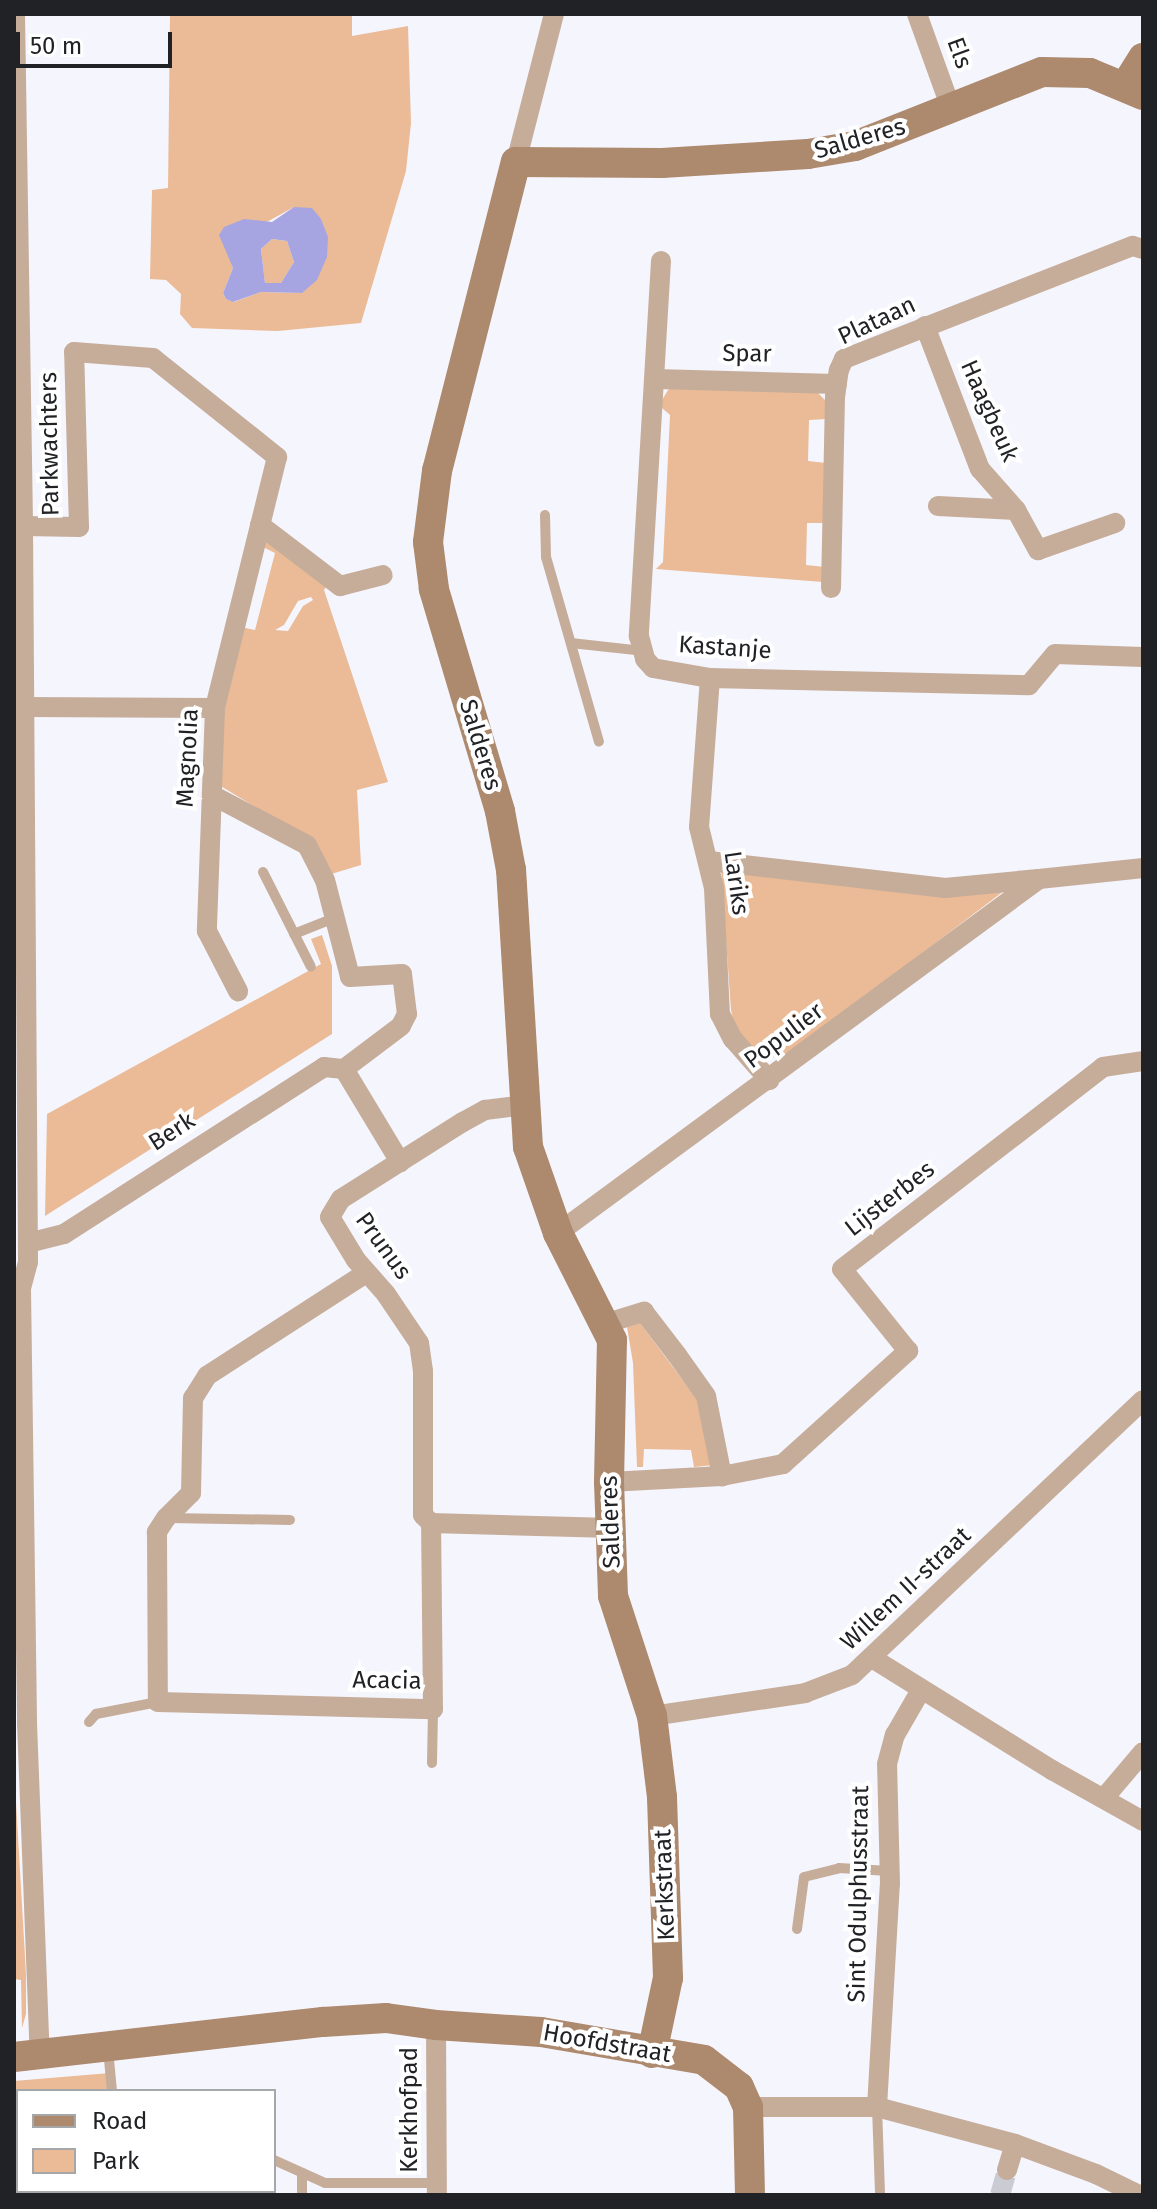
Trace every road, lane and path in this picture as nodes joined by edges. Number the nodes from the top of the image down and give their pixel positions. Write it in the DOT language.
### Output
graph roads {
  1 [pos="15,14"];
  2 [pos="554,14"];
  3 [pos="917,14"];
  4 [pos="1143,58"];
  5 [pos="1135,90"];
  6 [pos="952,111"];
  7 [pos="516,162"];
  8 [pos="1143,249"];
  9 [pos="661,261"];
  10 [pos="925,326"];
  11 [pos="656,379"];
  12 [pos="837,384"];
  13 [pos="277,457"];
  14 [pos="938,506"];
  15 [pos="1016,510"];
  16 [pos="545,515"];
  17 [pos="1115,523"];
  18 [pos="260,525"];
  19 [pos="23,526"];
  20 [pos="383,575"];
  21 [pos="831,588"];
  22 [pos="571,643"];
  23 [pos="643,651"];
  24 [pos="1143,657"];
  25 [pos="710,678"];
  26 [pos="24,707"];
  27 [pos="215,708"];
  28 [pos="599,742"];
  29 [pos="212,795"];
  30 [pos="709,861"];
  31 [pos="1143,868"];
  32 [pos="263,872"];
  33 [pos="1039,879"];
  34 [pos="334,918"];
  35 [pos="294,934"];
  36 [pos="311,967"];
  37 [pos="238,991"];
  38 [pos="1143,1061"];
  39 [pos="344,1069"];
  40 [pos="769,1080"];
  41 [pos="523,1105"];
  42 [pos="400,1162"];
  43 [pos="558,1233"];
  44 [pos="28,1243"];
  45 [pos="366,1273"];
  46 [pos="607,1323"];
  47 [pos="1143,1400"];
  48 [pos="722,1476"];
  49 [pos="609,1482"];
  50 [pos="166,1518"];
  51 [pos="290,1520"];
  52 [pos="431,1523"];
  53 [pos="613,1528"];
  54 [pos="872,1658"];
  55 [pos="921,1690"];
  56 [pos="158,1702"];
  57 [pos="433,1709"];
  58 [pos="652,1716"];
  59 [pos="89,1722"];
  60 [pos="1143,1752"];
  61 [pos="432,1763"];
  62 [pos="1104,1798"];
  63 [pos="1143,1821"];
  64 [pos="889,1871"];
  65 [pos="797,1929"];
  66 [pos="436,2025"];
  67 [pos="107,2046"];
  68 [pos="652,2053"];
  69 [pos="27,2056"];
  70 [pos="112,2089"];
  71 [pos="748,2107"];
  72 [pos="877,2107"];
  73 [pos="1015,2144"];
  74 [pos="276,2161"];
  75 [pos="1007,2170"];
  76 [pos="302,2173"];
  77 [pos="437,2189"];
  78 [pos="302,2195"];
  79 [pos="750,2195"];
  80 [pos="880,2195"];
  81 [pos="1139,2195"];
  1 -- 19 [label="street"];
  2 -- 7 [label="street, Salderes"];
  3 -- 6 [label="street, Els"];
  4 -- 5 [label="street"];
  5 -- 6 [label="street, Salderes"];
  6 -- 7 [label="street, Salderes"];
  7 -- 41 [label="street, Salderes"];
  8 -- 10 [label="street, Plataan"];
  9 -- 11 [label="street, Kastanje"];
  10 -- 12 [label="street, Plataan"];
  10 -- 15 [label="street, Haagbeuk"];
  11 -- 12 [label="street, Spar"];
  11 -- 23 [label="street, Kastanje"];
  12 -- 21 [label="street, Plataan"];
  13 -- 18 [label="street, Magnolia"];
  13 -- 19 [label="street, Parkwachters"];
  14 -- 15 [label="street"];
  15 -- 17 [label="street, Haagbeuk"];
  16 -- 22 [label="lane"];
  18 -- 20 [label="street"];
  18 -- 27 [label="street, Magnolia"];
  19 -- 26 [label="street"];
  22 -- 23 [label="lane"];
  22 -- 28 [label="lane"];
  23 -- 25 [label="street, Kastanje"];
  24 -- 25 [label="street, Kastanje"];
  25 -- 30 [label="street, Lariks"];
  26 -- 27 [label="street"];
  26 -- 44 [label="street"];
  27 -- 29 [label="street, Magnolia"];
  29 -- 34 [label="street, Berk"];
  29 -- 37 [label="street, Magnolia"];
  30 -- 33 [label="street"];
  30 -- 40 [label="street, Lariks"];
  31 -- 33 [label="street"];
  32 -- 35 [label="lane"];
  33 -- 40 [label="street, Populier"];
  34 -- 35 [label="lane"];
  34 -- 39 [label="street, Berk"];
  35 -- 36 [label="lane"];
  38 -- 48 [label="street, Lijsterbes"];
  39 -- 42 [label="street"];
  39 -- 44 [label="street, Berk"];
  40 -- 43 [label="street, Populier"];
  41 -- 42 [label="street, Prunus"];
  41 -- 43 [label="street, Salderes"];
  42 -- 45 [label="street, Prunus"];
  43 -- 46 [label="street, Salderes"];
  44 -- 69 [label="street"];
  45 -- 50 [label="street"];
  45 -- 52 [label="street, Prunus"];
  46 -- 48 [label="street"];
  46 -- 49 [label="street, Salderes"];
  47 -- 54 [label="street, Willem II-straat"];
  48 -- 49 [label="street, Lijsterbes"];
  49 -- 53 [label="street, Salderes"];
  50 -- 51 [label="lane"];
  50 -- 56 [label="street"];
  52 -- 53 [label="street"];
  52 -- 57 [label="street, Acacia"];
  53 -- 58 [label="street, Salderes"];
  54 -- 55 [label="street"];
  54 -- 58 [label="street, Willem II-straat"];
  55 -- 62 [label="street"];
  55 -- 64 [label="street, Sint Odulphusstraat"];
  56 -- 57 [label="street, Acacia"];
  56 -- 59 [label="lane"];
  57 -- 61 [label="lane"];
  58 -- 68 [label="street, Kerkstraat"];
  60 -- 62 [label="street"];
  62 -- 63 [label="street"];
  64 -- 65 [label="lane"];
  64 -- 72 [label="street, Sint Odulphusstraat"];
  66 -- 67 [label="street, Hoofdstraat"];
  66 -- 68 [label="street, Hoofdstraat"];
  66 -- 77 [label="street, Kerkhofpad"];
  67 -- 69 [label="street, Hoofdstraat"];
  67 -- 70 [label="lane"];
  68 -- 71 [label="street, Hoofdstraat"];
  71 -- 72 [label="street"];
  71 -- 79 [label="street"];
  72 -- 73 [label="street"];
  72 -- 80 [label="lane"];
  73 -- 75 [label="street"];
  73 -- 81 [label="street"];
  74 -- 76 [label="lane"];
  76 -- 77 [label="lane"];
  76 -- 78 [label="lane"];
}
